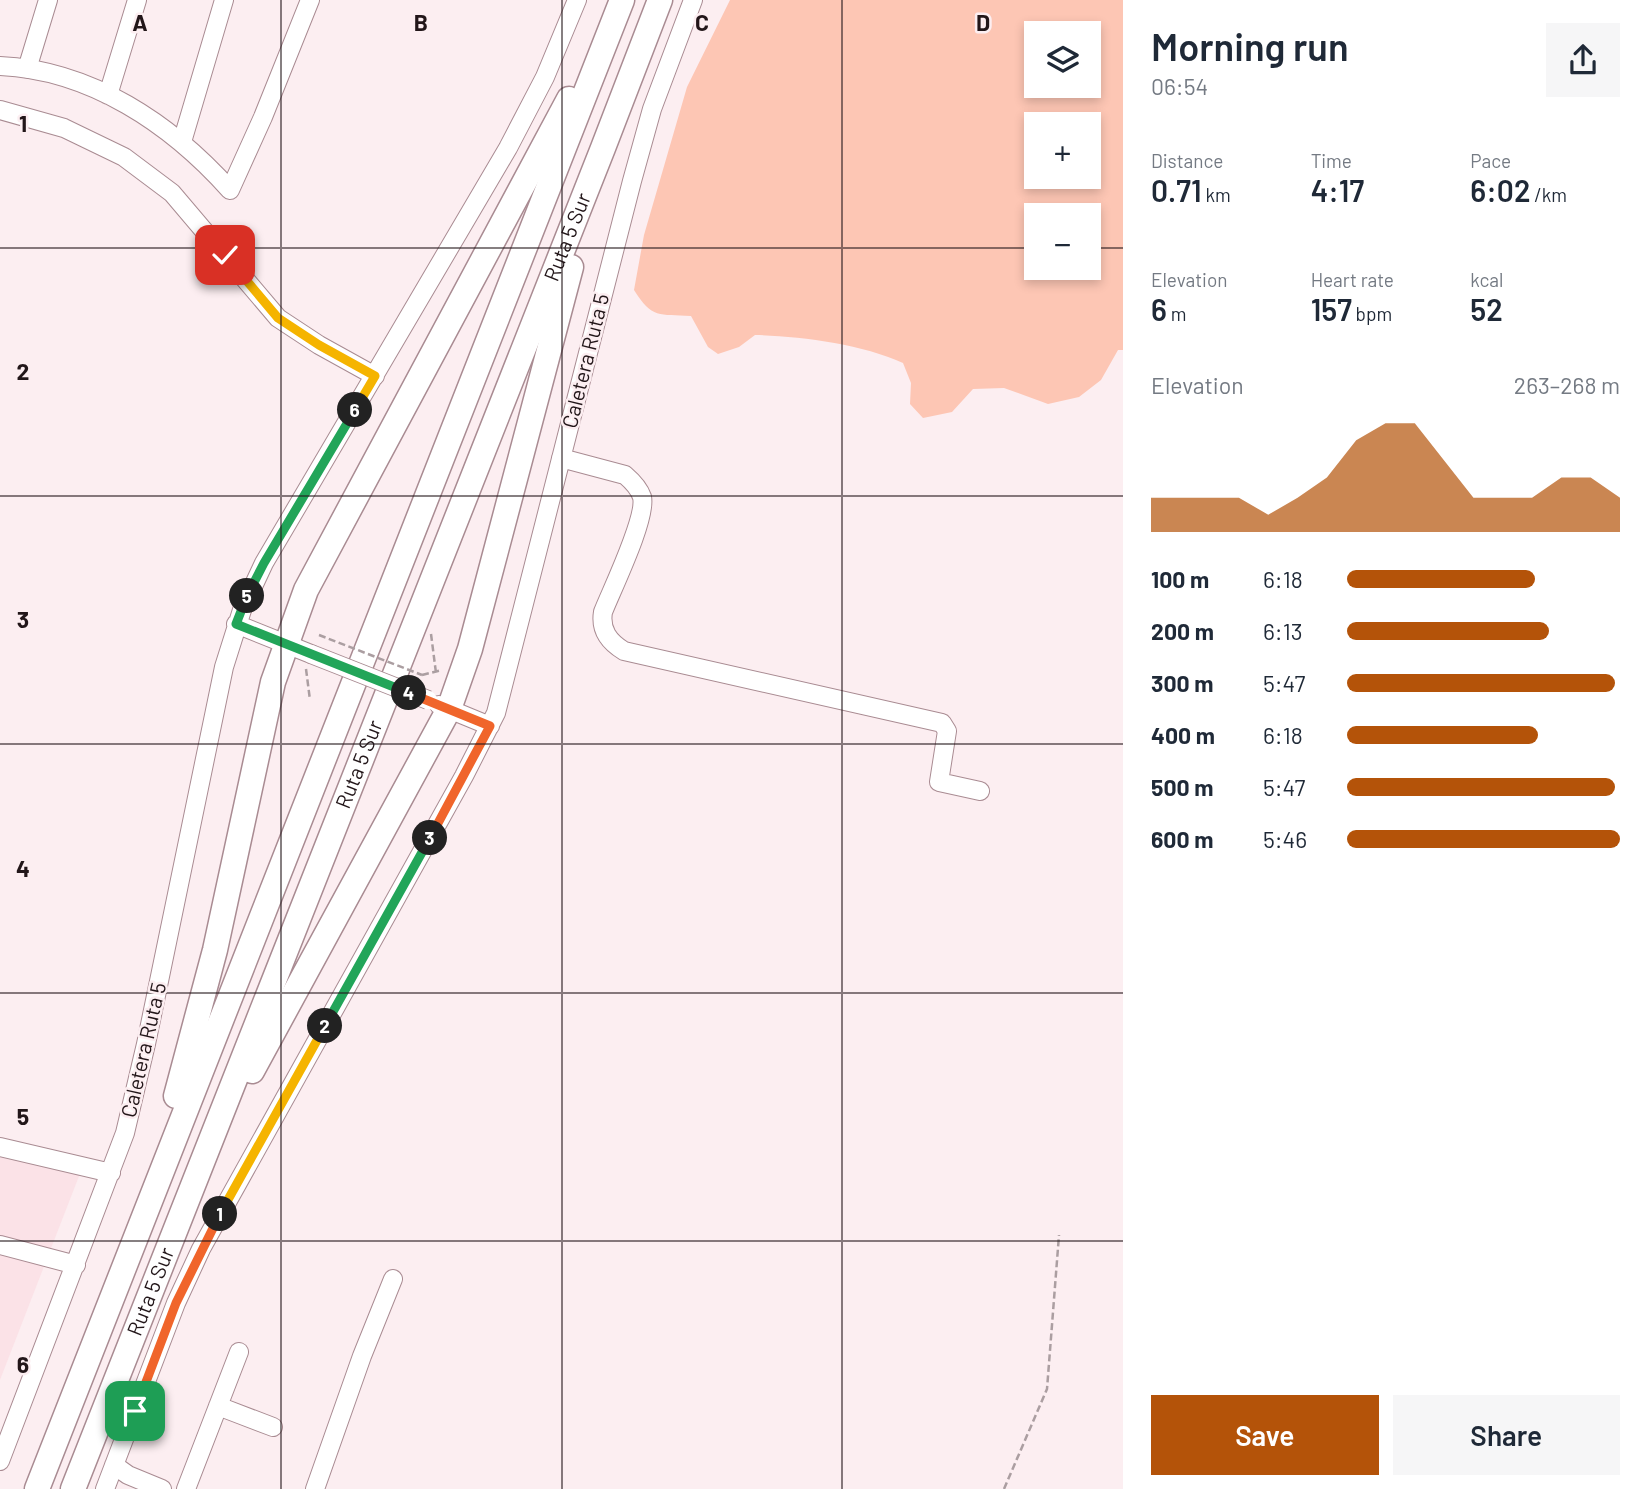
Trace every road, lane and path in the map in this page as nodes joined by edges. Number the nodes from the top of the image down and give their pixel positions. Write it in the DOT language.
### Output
graph roads {
  1 [pos="48,0"];
  2 [pos="137,0"];
  3 [pos="224,0"];
  4 [pos="310,0"];
  5 [pos="577,0"];
  6 [pos="622,0"];
  7 [pos="660,0"];
  8 [pos="693,0"];
  9 [pos="0,66"];
  10 [pos="27,68"];
  11 [pos="108,95"];
  12 [pos="0,110"];
  13 [pos="182,142"];
  14 [pos="603,148"];
  15 [pos="375,376"];
  16 [pos="561,458"];
  17 [pos="236,624"];
  18 [pos="319,635"];
  19 [pos="285,644"];
  20 [pos="435,662"];
  21 [pos="308,663"];
  22 [pos="436,673"];
  23 [pos="422,675"];
  24 [pos="310,700"];
  25 [pos="438,705"];
  26 [pos="490,726"];
  27 [pos="980,791"];
  28 [pos="0,1147"];
  29 [pos="201,1164"];
  30 [pos="111,1173"];
  31 [pos="144,1212"];
  32 [pos="1059,1235"];
  33 [pos="0,1245"];
  34 [pos="76,1265"];
  35 [pos="393,1279"];
  36 [pos="239,1352"];
  37 [pos="218,1406"];
  38 [pos="273,1427"];
  39 [pos="0,1461"];
  40 [pos="114,1465"];
  41 [pos="37,1489"];
  42 [pos="73,1489"];
  43 [pos="105,1489"];
  44 [pos="162,1489"];
  45 [pos="186,1489"];
  46 [pos="315,1489"];
  47 [pos="1004,1489"];
  1 -- 10 [label="street"];
  2 -- 11 [label="street"];
  3 -- 13 [label="street"];
  4 -- 13 [label="street"];
  5 -- 15 [label="street, Caletera Ruta 5"];
  6 -- 19 [label="highway"];
  6 -- 31 [label="highway, Ruta 5 Sur"];
  7 -- 14 [label="highway, Ruta 5 Sur"];
  8 -- 16 [label="street, Caletera Ruta 5"];
  9 -- 10 [label="street"];
  10 -- 11 [label="street"];
  11 -- 13 [label="street"];
  12 -- 15 [label="street"];
  14 -- 25 [label="highway"];
  14 -- 29 [label="highway, Ruta 5 Sur"];
  15 -- 17 [label="street, Caletera Ruta 5"];
  16 -- 26 [label="street, Caletera Ruta 5"];
  16 -- 27 [label="street"];
  17 -- 19 [label="street"];
  17 -- 30 [label="street, Caletera Ruta 5"];
  18 -- 23 [label="path, bridge"];
  19 -- 21 [label="street"];
  19 -- 31 [label="highway"];
  20 -- 22 [label="path"];
  21 -- 24 [label="path"];
  21 -- 25 [label="street, bridge"];
  25 -- 26 [label="street"];
  25 -- 29 [label="highway"];
  26 -- 40 [label="street, Caletera Ruta 5"];
  28 -- 30 [label="street"];
  29 -- 42 [label="highway, Ruta 5 Sur"];
  30 -- 34 [label="street, Caletera Ruta 5"];
  31 -- 41 [label="highway, Ruta 5 Sur"];
  32 -- 47 [label="path"];
  33 -- 34 [label="street"];
  34 -- 39 [label="street, Caletera Ruta 5"];
  35 -- 46 [label="street"];
  36 -- 37 [label="street"];
  37 -- 38 [label="street"];
  37 -- 45 [label="street"];
  40 -- 43 [label="street, Caletera Ruta 5"];
  40 -- 44 [label="street"];
}
